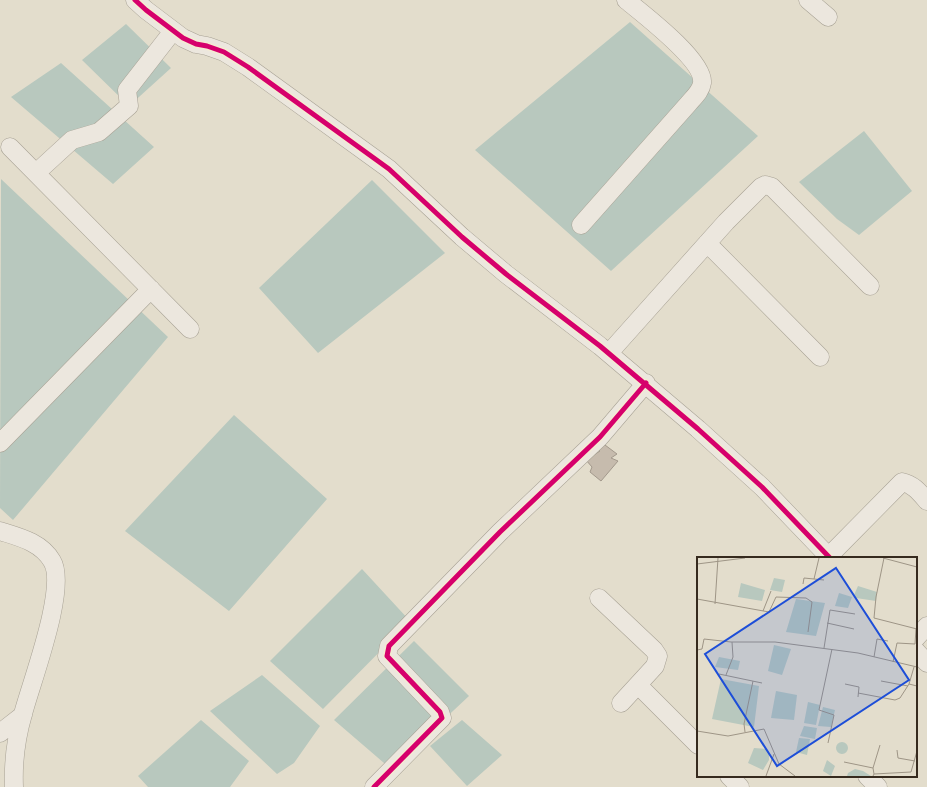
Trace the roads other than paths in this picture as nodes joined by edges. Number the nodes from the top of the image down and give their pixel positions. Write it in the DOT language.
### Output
graph roads {
  1 [pos="135,0"];
  2 [pos="626,0"];
  3 [pos="808,0"];
  4 [pos="828,17"];
  5 [pos="173,31"];
  6 [pos="10,147"];
  7 [pos="36,173"];
  8 [pos="581,225"];
  9 [pos="707,243"];
  10 [pos="870,286"];
  11 [pos="151,289"];
  12 [pos="190,329"];
  13 [pos="609,353"];
  14 [pos="820,357"];
  15 [pos="646,383"];
  16 [pos="0,443"];
  17 [pos="927,500"];
  18 [pos="0,531"];
  19 [pos="829,557"];
  20 [pos="599,598"];
  21 [pos="927,626"];
  22 [pos="917,637"];
  23 [pos="917,652"];
  24 [pos="927,663"];
  25 [pos="638,685"];
  26 [pos="621,703"];
  27 [pos="23,715"];
  28 [pos="0,733"];
  29 [pos="697,744"];
  30 [pos="730,777"];
  31 [pos="868,777"];
  32 [pos="14,787"];
  33 [pos="374,787"];
  34 [pos="740,787"];
  35 [pos="878,787"];
  1 -- 5 [label="street"];
  2 -- 8 [label="street"];
  3 -- 4 [label="street"];
  5 -- 7 [label="street"];
  5 -- 13 [label="street"];
  6 -- 7 [label="street"];
  7 -- 11 [label="street"];
  9 -- 10 [label="street"];
  9 -- 13 [label="street"];
  9 -- 14 [label="street"];
  11 -- 12 [label="street"];
  11 -- 16 [label="street"];
  13 -- 15 [label="street"];
  15 -- 19 [label="street"];
  15 -- 33 [label="street"];
  17 -- 19 [label="street"];
  18 -- 27 [label="street"];
  20 -- 25 [label="street"];
  21 -- 22 [label="street"];
  23 -- 24 [label="street"];
  25 -- 26 [label="street"];
  25 -- 29 [label="street"];
  27 -- 28 [label="street"];
  27 -- 32 [label="street"];
  30 -- 34 [label="street"];
  31 -- 35 [label="street"];
}
